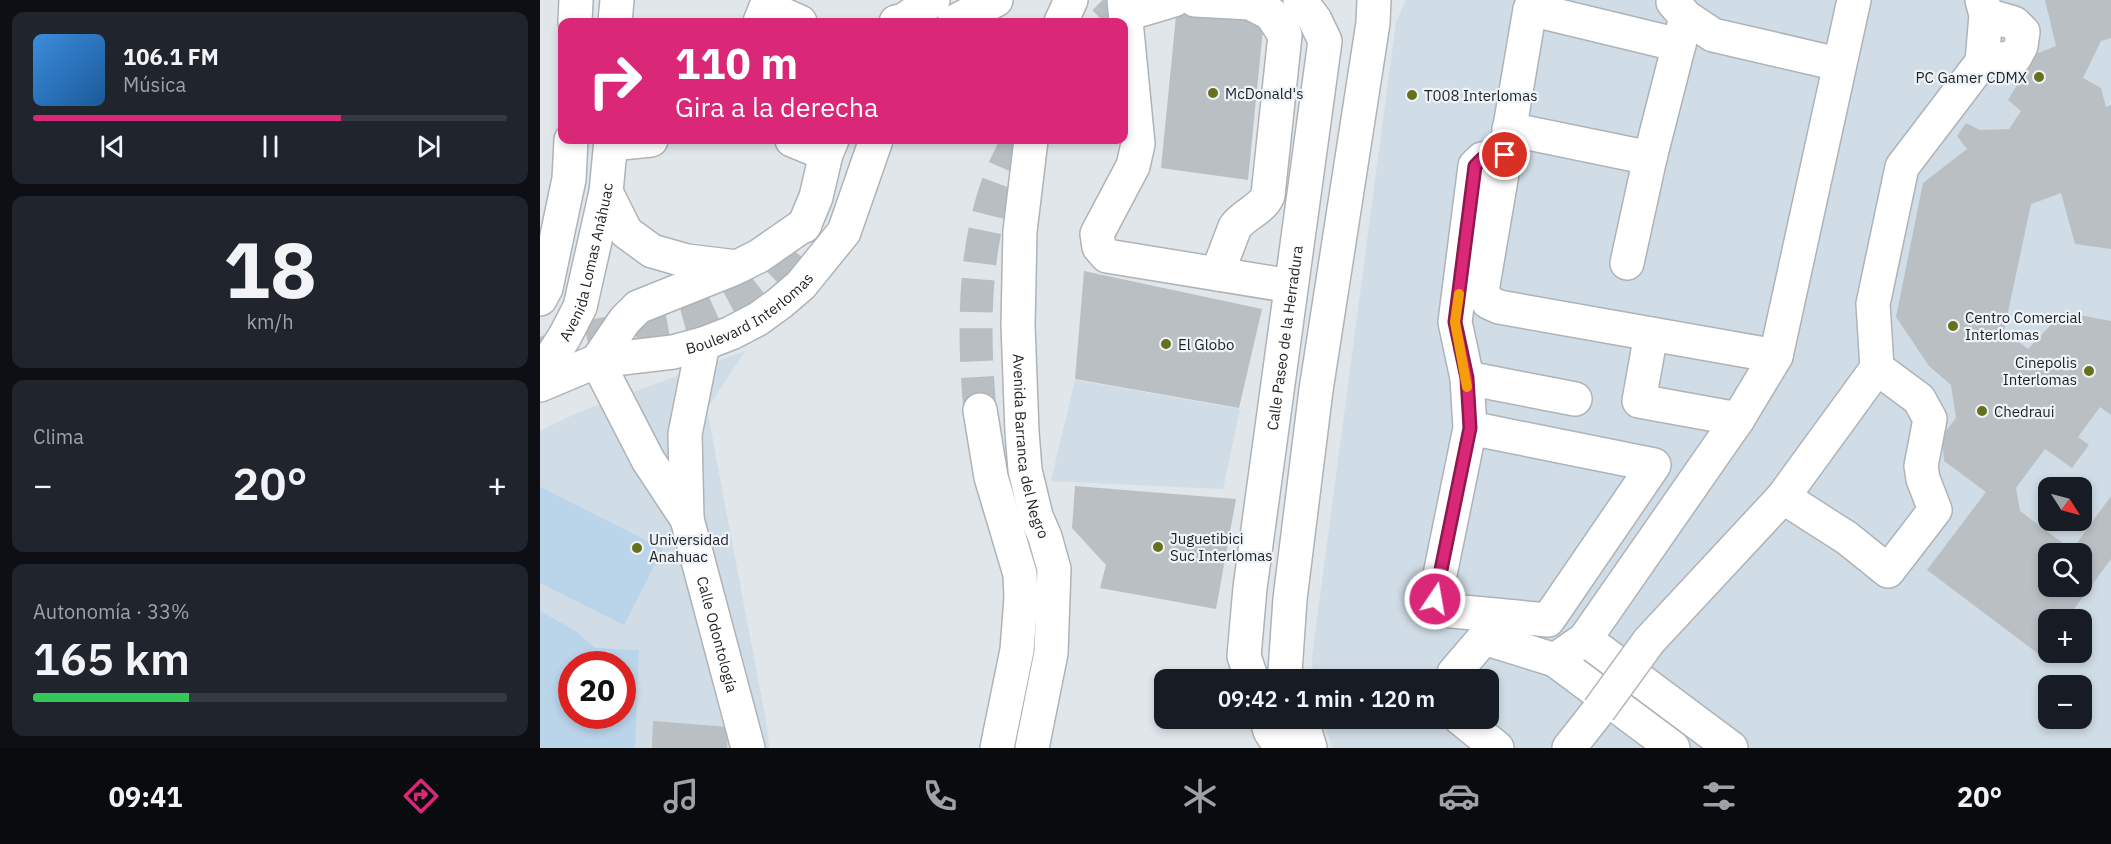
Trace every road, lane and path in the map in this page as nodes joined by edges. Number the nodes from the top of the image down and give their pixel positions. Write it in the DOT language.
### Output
graph roads {
  1 [pos="576,0"];
  2 [pos="617,0"];
  3 [pos="896,0"];
  4 [pos="913,0"];
  5 [pos="933,0"];
  6 [pos="996,0"];
  7 [pos="1071,0"];
  8 [pos="1174,0"];
  9 [pos="1195,0"];
  10 [pos="1300,0"];
  11 [pos="1355,0"];
  12 [pos="1374,0"];
  13 [pos="1854,0"];
  14 [pos="1126,7"];
  15 [pos="1984,8"];
  16 [pos="575,18"];
  17 [pos="615,18"];
  18 [pos="762,18"];
  19 [pos="790,18"];
  20 [pos="894,18"];
  21 [pos="897,18"];
  22 [pos="907,18"];
  23 [pos="962,18"];
  24 [pos="1063,18"];
  25 [pos="1679,21"];
  26 [pos="1128,30"];
  27 [pos="1838,64"];
  28 [pos="1507,142"];
  29 [pos="571,144"];
  30 [pos="611,144"];
  31 [pos="813,144"];
  32 [pos="875,144"];
  33 [pos="1031,144"];
  34 [pos="829,147"];
  35 [pos="1650,158"];
  36 [pos="606,192"];
  37 [pos="1627,263"];
  38 [pos="737,267"];
  39 [pos="1218,274"];
  40 [pos="1291,286"];
  41 [pos="540,299"];
  42 [pos="1651,334"];
  43 [pos="703,344"];
  44 [pos="1776,356"];
  45 [pos="597,361"];
  46 [pos="1877,368"];
  47 [pos="540,375"];
  48 [pos="1467,378"];
  49 [pos="540,385"];
  50 [pos="1316,390"];
  51 [pos="1575,399"];
  52 [pos="980,410"];
  53 [pos="1738,418"];
  54 [pos="1470,428"];
  55 [pos="1783,497"];
  56 [pos="687,519"];
  57 [pos="1585,639"];
  58 [pos="1555,660"];
  59 [pos="1248,669"];
  60 [pos="1286,669"];
  61 [pos="1457,669"];
  62 [pos="1269,729"];
  63 [pos="1304,729"];
  64 [pos="1474,729"];
  65 [pos="748,748"];
  66 [pos="997,748"];
  67 [pos="1032,748"];
  68 [pos="1281,748"];
  69 [pos="1310,748"];
  70 [pos="1497,748"];
  71 [pos="1569,748"];
  72 [pos="1673,748"];
  73 [pos="1731,748"];
  1 -- 16 [label="main road"];
  2 -- 17 [label="main road"];
  3 -- 20 [label="main road"];
  4 -- 21 [label="main road"];
  5 -- 22 [label="main road"];
  6 -- 23 [label="main road"];
  7 -- 24 [label="main road"];
  8 -- 14 [label="main road"];
  9 -- 39 [label="main road"];
  10 -- 40 [label="main road, Calle Paseo de la Herradura"];
  11 -- 50 [label="main road"];
  12 -- 50 [label="main road"];
  13 -- 27 [label="main road"];
  15 -- 46 [label="main road"];
  18 -- 19 [label="main road"];
  25 -- 27 [label="main road"];
  25 -- 28 [label="main road"];
  25 -- 35 [label="main road"];
  26 -- 39 [label="main road"];
  27 -- 44 [label="main road"];
  28 -- 35 [label="main road"];
  28 -- 42 [label="main road"];
  28 -- 48 [label="main road"];
  29 -- 41 [label="main road, Avenida Lomas Anáhuac"];
  30 -- 36 [label="main road, Avenida Lomas Anáhuac"];
  31 -- 34 [label="main road"];
  32 -- 43 [label="main road, Boulevard Interlomas"];
  33 -- 67 [label="main road, Avenida Barranca del Negro"];
  34 -- 38 [label="main road"];
  35 -- 37 [label="main road"];
  36 -- 38 [label="main road"];
  36 -- 47 [label="main road, Avenida Lomas Anáhuac"];
  38 -- 45 [label="main road"];
  39 -- 40 [label="main road"];
  40 -- 59 [label="main road, Calle Paseo de la Herradura"];
  42 -- 44 [label="main road"];
  42 -- 53 [label="main road"];
  43 -- 45 [label="main road, Boulevard Interlomas"];
  43 -- 56 [label="main road"];
  44 -- 53 [label="main road"];
  45 -- 49 [label="main road, Boulevard Interlomas"];
  45 -- 56 [label="main road"];
  46 -- 55 [label="main road"];
  46 -- 55 [label="main road"];
  48 -- 51 [label="main road"];
  48 -- 54 [label="main road"];
  50 -- 60 [label="main road"];
  52 -- 66 [label="main road"];
  53 -- 57 [label="main road"];
  54 -- 54 [label="main road"];
  55 -- 71 [label="main road, bridge"];
  56 -- 65 [label="main road, Calle Odontología"];
  57 -- 58 [label="main road"];
  57 -- 73 [label="main road"];
  58 -- 61 [label="main road"];
  58 -- 72 [label="main road"];
  62 -- 68 [label="main road"];
  63 -- 69 [label="main road"];
  64 -- 70 [label="main road"];
}
